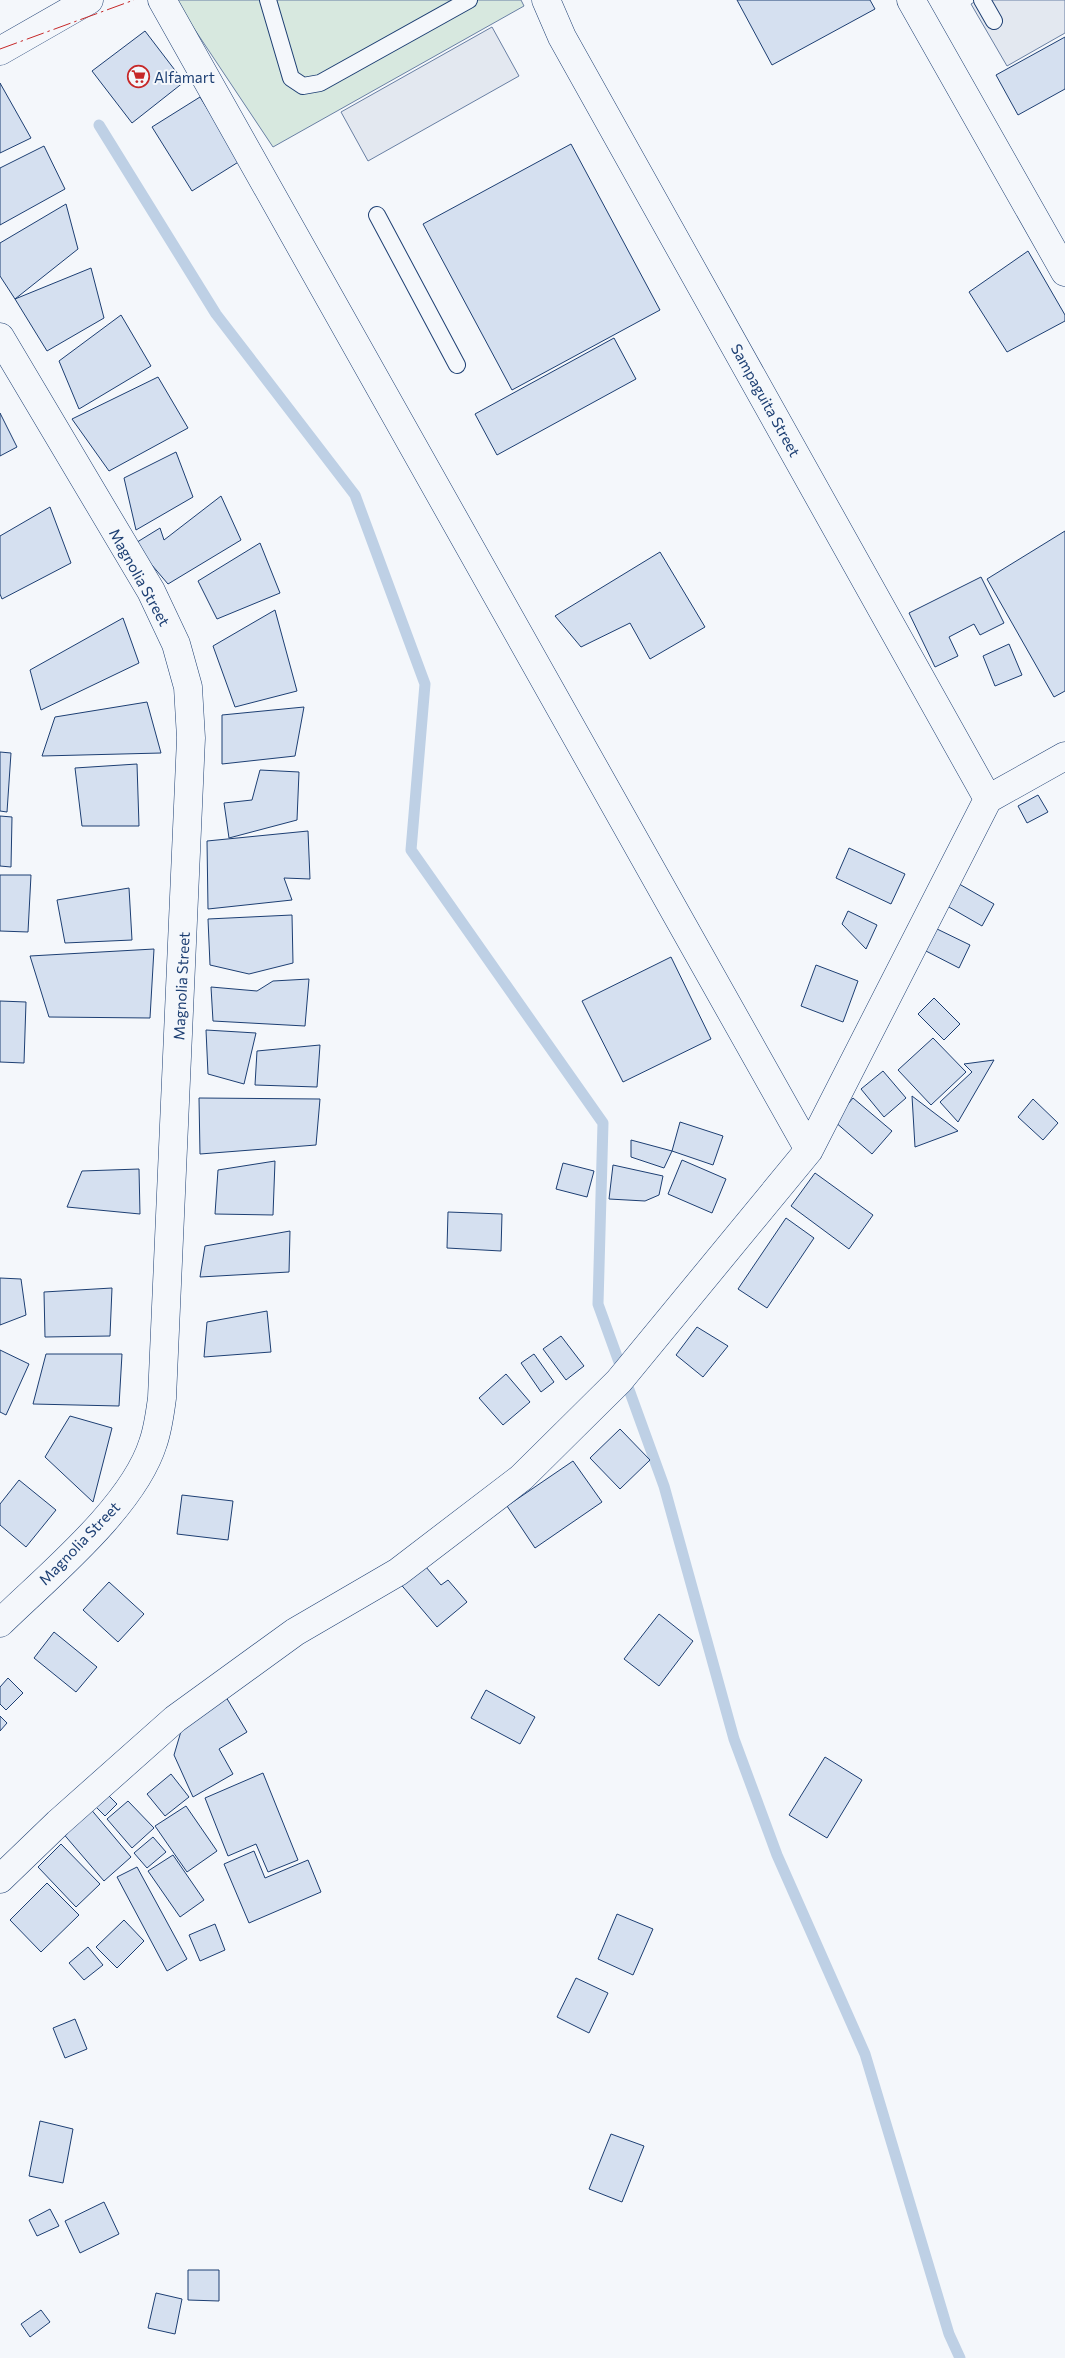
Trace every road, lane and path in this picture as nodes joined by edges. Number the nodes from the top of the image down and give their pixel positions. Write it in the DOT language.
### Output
graph roads {
  1 [pos="89,0"];
  2 [pos="162,0"];
  3 [pos="268,0"];
  4 [pos="469,0"];
  5 [pos="546,0"];
  6 [pos="911,0"];
  7 [pos="982,0"];
  8 [pos="994,21"];
  9 [pos="0,51"];
  10 [pos="377,215"];
  11 [pos="1065,272"];
  12 [pos="0,337"];
  13 [pos="456,365"];
  14 [pos="1065,756"];
  15 [pos="988,799"];
  16 [pos="809,1150"];
  17 [pos="0,1623"];
  18 [pos="0,1879"];
  1 -- 9 [label="street"];
  2 -- 16 [label="street"];
  3 -- 4 [label="lane"];
  5 -- 15 [label="street, Sampaguita Street"];
  6 -- 11 [label="street"];
  7 -- 8 [label="lane"];
  10 -- 13 [label="lane"];
  12 -- 17 [label="street, Magnolia Street"];
  14 -- 15 [label="street"];
  15 -- 16 [label="street"];
  16 -- 18 [label="street"];
}
